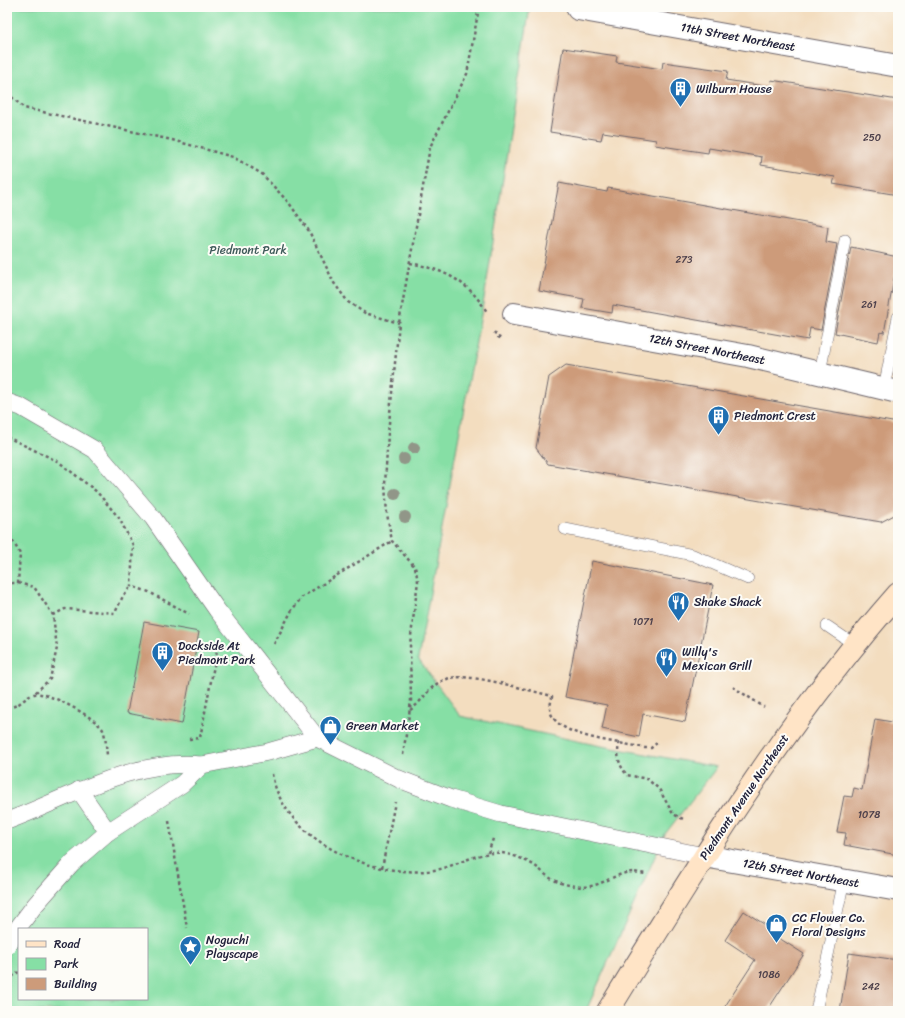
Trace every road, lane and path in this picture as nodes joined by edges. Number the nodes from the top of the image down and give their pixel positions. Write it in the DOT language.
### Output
graph roads {
  1 [pos="479,7"];
  2 [pos="578,9"];
  3 [pos="898,66"];
  4 [pos="7,93"];
  5 [pos="845,240"];
  6 [pos="410,262"];
  7 [pos="514,314"];
  8 [pos="898,317"];
  9 [pos="489,319"];
  10 [pos="399,323"];
  11 [pos="492,326"];
  12 [pos="504,340"];
  13 [pos="820,373"];
  14 [pos="891,390"];
  15 [pos="7,402"];
  16 [pos="7,437"];
  17 [pos="565,529"];
  18 [pos="7,530"];
  19 [pos="392,541"];
  20 [pos="748,579"];
  21 [pos="7,583"];
  22 [pos="18,583"];
  23 [pos="131,586"];
  24 [pos="898,594"];
  25 [pos="53,615"];
  26 [pos="192,616"];
  27 [pos="827,626"];
  28 [pos="855,645"];
  29 [pos="218,647"];
  30 [pos="261,668"];
  31 [pos="733,687"];
  32 [pos="34,694"];
  33 [pos="7,707"];
  34 [pos="764,707"];
  35 [pos="410,710"];
  36 [pos="317,738"];
  37 [pos="186,740"];
  38 [pos="619,742"];
  39 [pos="658,742"];
  40 [pos="268,752"];
  41 [pos="114,756"];
  42 [pos="108,757"];
  43 [pos="101,760"];
  44 [pos="202,765"];
  45 [pos="399,779"];
  46 [pos="79,790"];
  47 [pos="685,820"];
  48 [pos="7,821"];
  49 [pos="108,832"];
  50 [pos="173,843"];
  51 [pos="704,856"];
  52 [pos="382,868"];
  53 [pos="648,874"];
  54 [pos="844,880"];
  55 [pos="898,890"];
  56 [pos="19,928"];
  57 [pos="187,928"];
  58 [pos="18,929"];
  59 [pos="7,946"];
  60 [pos="18,973"];
  61 [pos="7,980"];
  62 [pos="608,1011"];
  63 [pos="816,1011"];
  1 -- 6 [label="path"];
  2 -- 3 [label="street, 11th Street Northeast"];
  4 -- 10 [label="path"];
  5 -- 13 [label="lane"];
  6 -- 9 [label="path"];
  6 -- 10 [label="path"];
  7 -- 13 [label="street, 12th Street Northeast"];
  8 -- 14 [label="lane"];
  10 -- 19 [label="path"];
  11 -- 12 [label="path"];
  13 -- 14 [label="street, 12th Street Northeast"];
  15 -- 30 [label="street"];
  16 -- 23 [label="path"];
  17 -- 20 [label="lane"];
  18 -- 22 [label="path"];
  19 -- 30 [label="path"];
  19 -- 35 [label="path"];
  21 -- 22 [label="path"];
  22 -- 25 [label="path"];
  23 -- 25 [label="path"];
  23 -- 26 [label="path"];
  24 -- 28 [label="main road, Piedmont Avenue Northeast"];
  25 -- 32 [label="path"];
  27 -- 28 [label="lane"];
  28 -- 51 [label="main road, Piedmont Avenue Northeast"];
  29 -- 37 [label="path"];
  30 -- 36 [label="street"];
  31 -- 34 [label="path"];
  32 -- 33 [label="path"];
  32 -- 42 [label="path"];
  35 -- 38 [label="path"];
  35 -- 45 [label="path"];
  36 -- 40 [label="street"];
  36 -- 45 [label="street"];
  38 -- 39 [label="path"];
  38 -- 47 [label="path"];
  40 -- 44 [label="street"];
  40 -- 52 [label="path"];
  41 -- 42 [label="path"];
  42 -- 43 [label="path"];
  44 -- 46 [label="street"];
  44 -- 49 [label="street"];
  45 -- 51 [label="street"];
  45 -- 52 [label="path"];
  46 -- 48 [label="street"];
  46 -- 49 [label="street"];
  49 -- 56 [label="street"];
  50 -- 57 [label="path"];
  51 -- 54 [label="street, 12th Street Northeast"];
  51 -- 62 [label="main road, Piedmont Avenue Northeast"];
  52 -- 53 [label="path"];
  54 -- 55 [label="street, 12th Street Northeast"];
  54 -- 63 [label="lane"];
  58 -- 59 [label="street"];
  60 -- 61 [label="path"];
}
